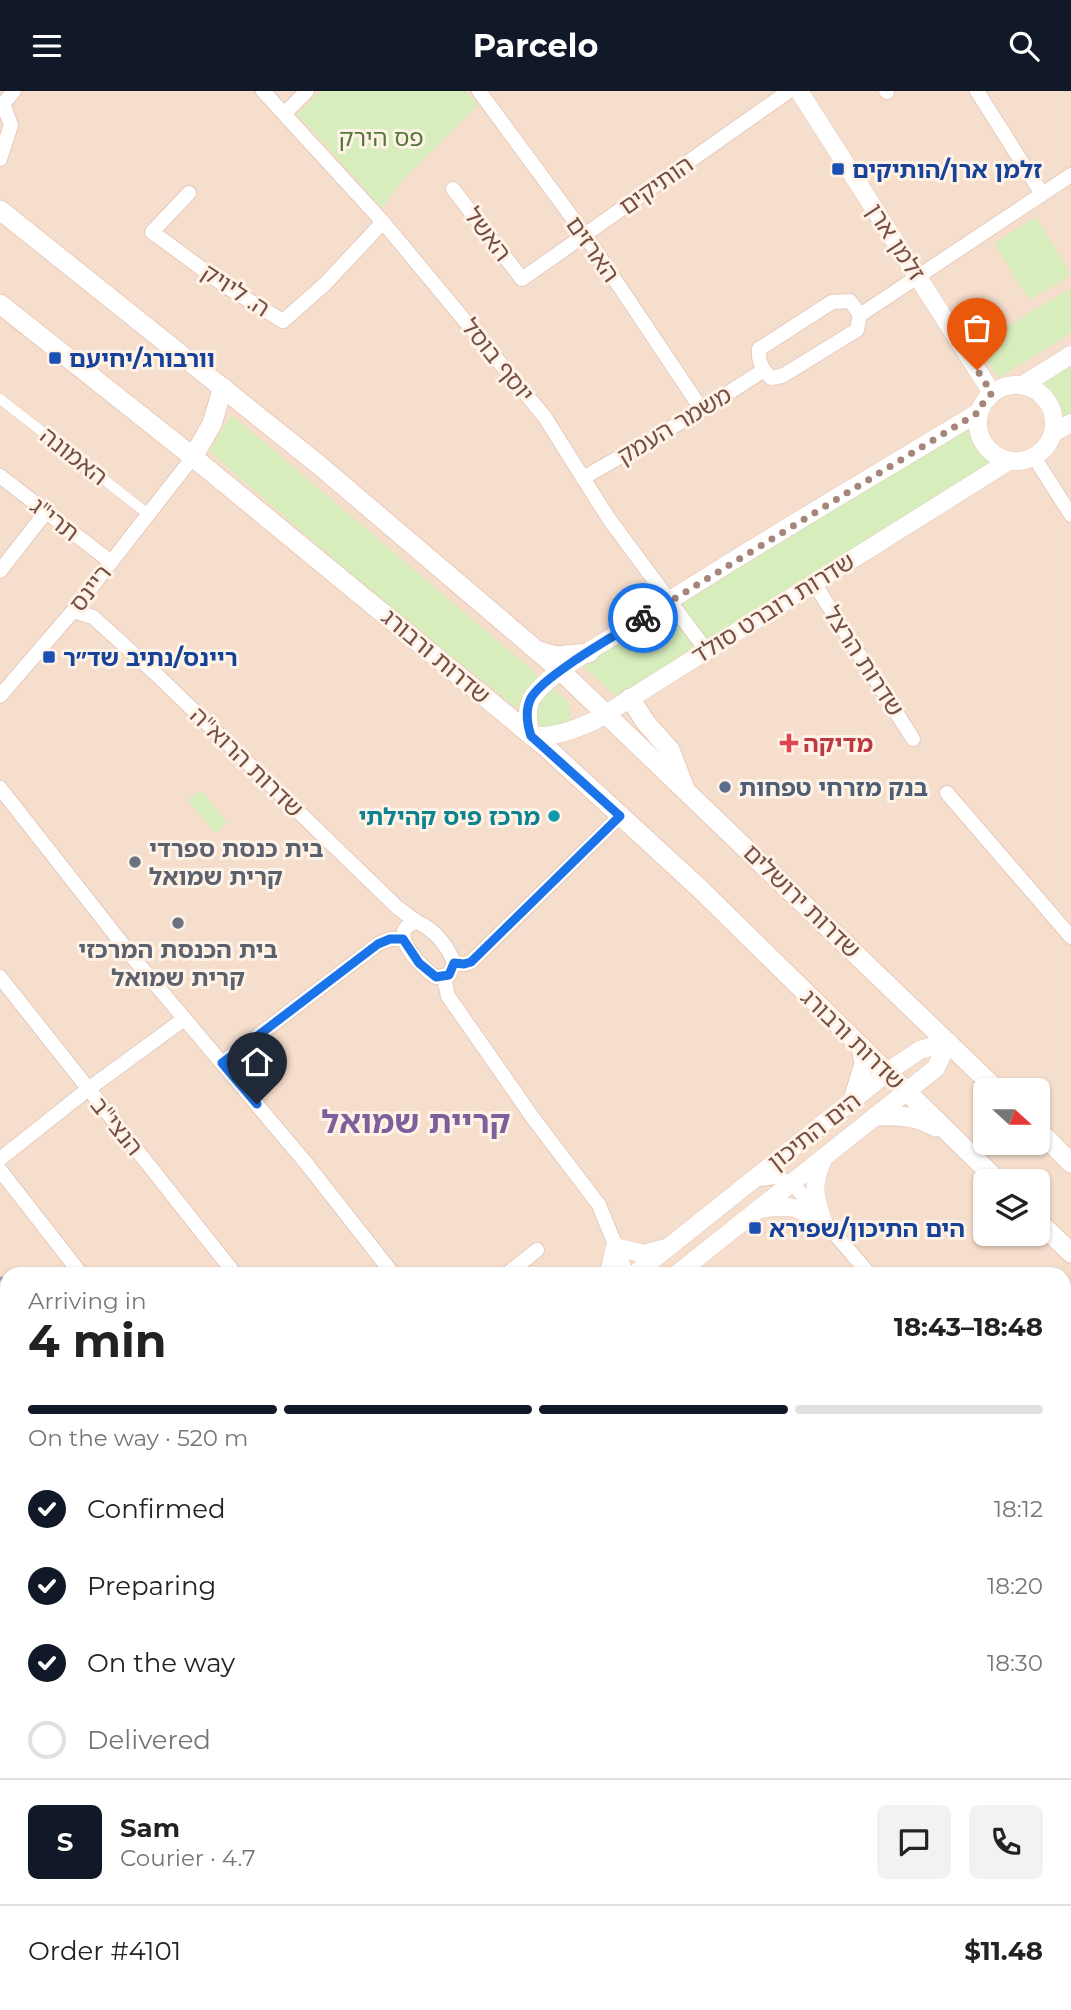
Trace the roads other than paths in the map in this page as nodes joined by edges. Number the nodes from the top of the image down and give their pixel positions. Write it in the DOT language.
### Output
graph roads {
  1 [pos="14,91"];
  2 [pos="263,91"];
  3 [pos="307,91"];
  4 [pos="479,91"];
  5 [pos="789,91"];
  6 [pos="799,91"];
  7 [pos="977,91"];
  8 [pos="2,103"];
  9 [pos="285,113"];
  10 [pos="0,159"];
  11 [pos="1071,175"];
  12 [pos="453,189"];
  13 [pos="189,193"];
  14 [pos="1042,194"];
  15 [pos="0,210"];
  16 [pos="383,222"];
  17 [pos="585,235"];
  18 [pos="918,276"];
  19 [pos="522,279"];
  20 [pos="0,304"];
  21 [pos="860,315"];
  22 [pos="1071,355"];
  23 [pos="764,370"];
  24 [pos="1023,385"];
  25 [pos="223,387"];
  26 [pos="992,393"];
  27 [pos="0,399"];
  28 [pos="702,410"];
  29 [pos="979,412"];
  30 [pos="1071,422"];
  31 [pos="1053,433"];
  32 [pos="176,443"];
  33 [pos="193,457"];
  34 [pos="1034,457"];
  35 [pos="1009,461"];
  36 [pos="0,476"];
  37 [pos="177,478"];
  38 [pos="583,478"];
  39 [pos="46,512"];
  40 [pos="148,514"];
  41 [pos="1071,515"];
  42 [pos="111,562"];
  43 [pos="0,571"];
  44 [pos="814,583"];
  45 [pos="668,601"];
  46 [pos="73,611"];
  47 [pos="535,649"];
  48 [pos="706,650"];
  49 [pos="589,653"];
  50 [pos="561,671"];
  51 [pos="0,696"];
  52 [pos="630,698"];
  53 [pos="605,714"];
  54 [pos="531,736"];
  55 [pos="914,739"];
  56 [pos="0,789"];
  57 [pos="685,790"];
  58 [pos="947,793"];
  59 [pos="620,816"];
  60 [pos="417,922"];
  61 [pos="1071,937"];
  62 [pos="403,939"];
  63 [pos="454,963"];
  64 [pos="0,977"];
  65 [pos="444,978"];
  66 [pos="184,1019"];
  67 [pos="948,1042"];
  68 [pos="861,1046"];
  69 [pos="222,1063"];
  70 [pos="888,1073"];
  71 [pos="986,1078"];
  72 [pos="87,1090"];
  73 [pos="907,1092"];
  74 [pos="853,1100"];
  75 [pos="876,1116"];
  76 [pos="950,1135"];
  77 [pos="1050,1142"];
  78 [pos="824,1157"];
  79 [pos="0,1159"];
  80 [pos="1071,1163"];
  81 [pos="985,1169"];
  82 [pos="0,1170"];
  83 [pos="752,1180"];
  84 [pos="792,1183"];
  85 [pos="758,1209"];
  86 [pos="824,1224"];
  87 [pos="1050,1233"];
  88 [pos="674,1243"];
  89 [pos="615,1247"];
  90 [pos="537,1250"];
  91 [pos="1071,1253"];
  92 [pos="76,1267"];
  93 [pos="229,1267"];
  94 [pos="388,1267"];
  95 [pos="516,1267"];
  96 [pos="611,1267"];
  97 [pos="624,1267"];
  98 [pos="644,1267"];
  99 [pos="686,1267"];
  100 [pos="863,1267"];
  1 -- 8 [label="street"];
  2 -- 9 [label="street, יוסף בוסל"];
  3 -- 9 [label="street"];
  4 -- 17 [label="street, הארזים"];
  5 -- 17 [label="street, הותיקים"];
  6 -- 18 [label="street, זלמן ארן"];
  7 -- 14 [label="street"];
  8 -- 10 [label="street"];
  9 -- 16 [label="street, יוסף בוסל"];
  11 -- 14 [label="street"];
  12 -- 19 [label="street, האשל"];
  13 -- 16 [label="street, ה. ליויק"];
  14 -- 18 [label="street"];
  15 -- 25 [label="main road"];
  16 -- 38 [label="street, יוסף בוסל"];
  17 -- 19 [label="street, הותיקים"];
  17 -- 28 [label="street, הארזים"];
  18 -- 21 [label="street"];
  18 -- 26 [label="street, זלמן ארן"];
  20 -- 32 [label="main road, שדרות ורבורג"];
  21 -- 23 [label="street"];
  21 -- 23 [label="street"];
  22 -- 24 [label="street"];
  23 -- 28 [label="street, משמר העמק"];
  24 -- 26 [label="street"];
  24 -- 31 [label="street"];
  25 -- 33 [label="main road, ריינס"];
  25 -- 47 [label="main road"];
  26 -- 29 [label="street"];
  27 -- 40 [label="street, האמונה"];
  28 -- 38 [label="street, משמר העמק"];
  29 -- 35 [label="street"];
  29 -- 45 [label="street"];
  30 -- 31 [label="street"];
  31 -- 34 [label="street"];
  32 -- 33 [label="main road, שדרות ורבורג"];
  32 -- 37 [label="street"];
  33 -- 37 [label="street, ריינס"];
  33 -- 54 [label="main road, שדרות ורבורג"];
  34 -- 35 [label="street"];
  34 -- 41 [label="street"];
  35 -- 44 [label="street, שדרות רוברט סולד"];
  36 -- 39 [label="street, תרי\"ג"];
  37 -- 40 [label="street, ריינס"];
  38 -- 45 [label="street, יוסף בוסל"];
  39 -- 42 [label="street, תרי\"ג"];
  39 -- 43 [label="street"];
  40 -- 42 [label="street, ריינס"];
  42 -- 46 [label="street, ריינס"];
  44 -- 48 [label="street, שדרות רוברט סולד"];
  44 -- 55 [label="street, שדרות הרצל"];
  45 -- 48 [label="street, יוסף בוסל"];
  45 -- 49 [label="street"];
  46 -- 51 [label="street, ריינס"];
  46 -- 60 [label="street, שדרות הרוא\"ה"];
  47 -- 49 [label="main road"];
  47 -- 50 [label="main road"];
  48 -- 52 [label="street, שדרות רוברט סולד"];
  49 -- 50 [label="street"];
  50 -- 53 [label="main road"];
  50 -- 54 [label="street"];
  52 -- 53 [label="street, שדרות רוברט סולד"];
  52 -- 57 [label="main road"];
  53 -- 54 [label="street, שדרות רוברט סולד"];
  53 -- 57 [label="main road, שדרות ירושלים"];
  54 -- 59 [label="main road, שדרות ורבורג"];
  56 -- 66 [label="street"];
  57 -- 67 [label="main road, שדרות ירושלים"];
  58 -- 61 [label="street"];
  59 -- 63 [label="street"];
  59 -- 68 [label="main road, שדרות ורבורג"];
  60 -- 62 [label="street"];
  60 -- 63 [label="street, שדרות הרוא\"ה"];
  62 -- 65 [label="street"];
  62 -- 69 [label="street"];
  63 -- 65 [label="street"];
  64 -- 72 [label="street, הנצי\"ב"];
  65 -- 89 [label="street"];
  66 -- 69 [label="street"];
  66 -- 72 [label="street"];
  67 -- 70 [label="street, הים התיכון"];
  67 -- 71 [label="main road, שדרות ירושלים"];
  67 -- 73 [label="street, הים התיכון"];
  68 -- 70 [label="main road, שדרות ורבורג"];
  68 -- 74 [label="main road"];
  69 -- 94 [label="street"];
  70 -- 73 [label="main road, שדרות ורבורג"];
  70 -- 74 [label="street, הים התיכון"];
  72 -- 79 [label="street"];
  72 -- 93 [label="street, הנצי\"ב"];
  73 -- 75 [label="street, הים התיכון"];
  73 -- 76 [label="main road, שדרות ורבורג"];
  74 -- 83 [label="street, הים התיכון"];
  75 -- 76 [label="main road"];
  75 -- 78 [label="street, הים התיכון"];
  76 -- 81 [label="main road, שדרות ורבורג"];
  77 -- 80 [label="main road"];
  78 -- 84 [label="street, הים התיכון"];
  78 -- 86 [label="street"];
  82 -- 92 [label="street"];
  83 -- 84 [label="street"];
  83 -- 88 [label="street, הים התיכון"];
  84 -- 85 [label="street, הים התיכון"];
  84 -- 86 [label="street"];
  85 -- 86 [label="street"];
  85 -- 99 [label="street, הים התיכון"];
  86 -- 100 [label="street"];
  87 -- 91 [label="main road"];
  88 -- 89 [label="street"];
  88 -- 98 [label="street, הים התיכון"];
  89 -- 96 [label="street"];
  89 -- 97 [label="street"];
  90 -- 95 [label="street"];
}
